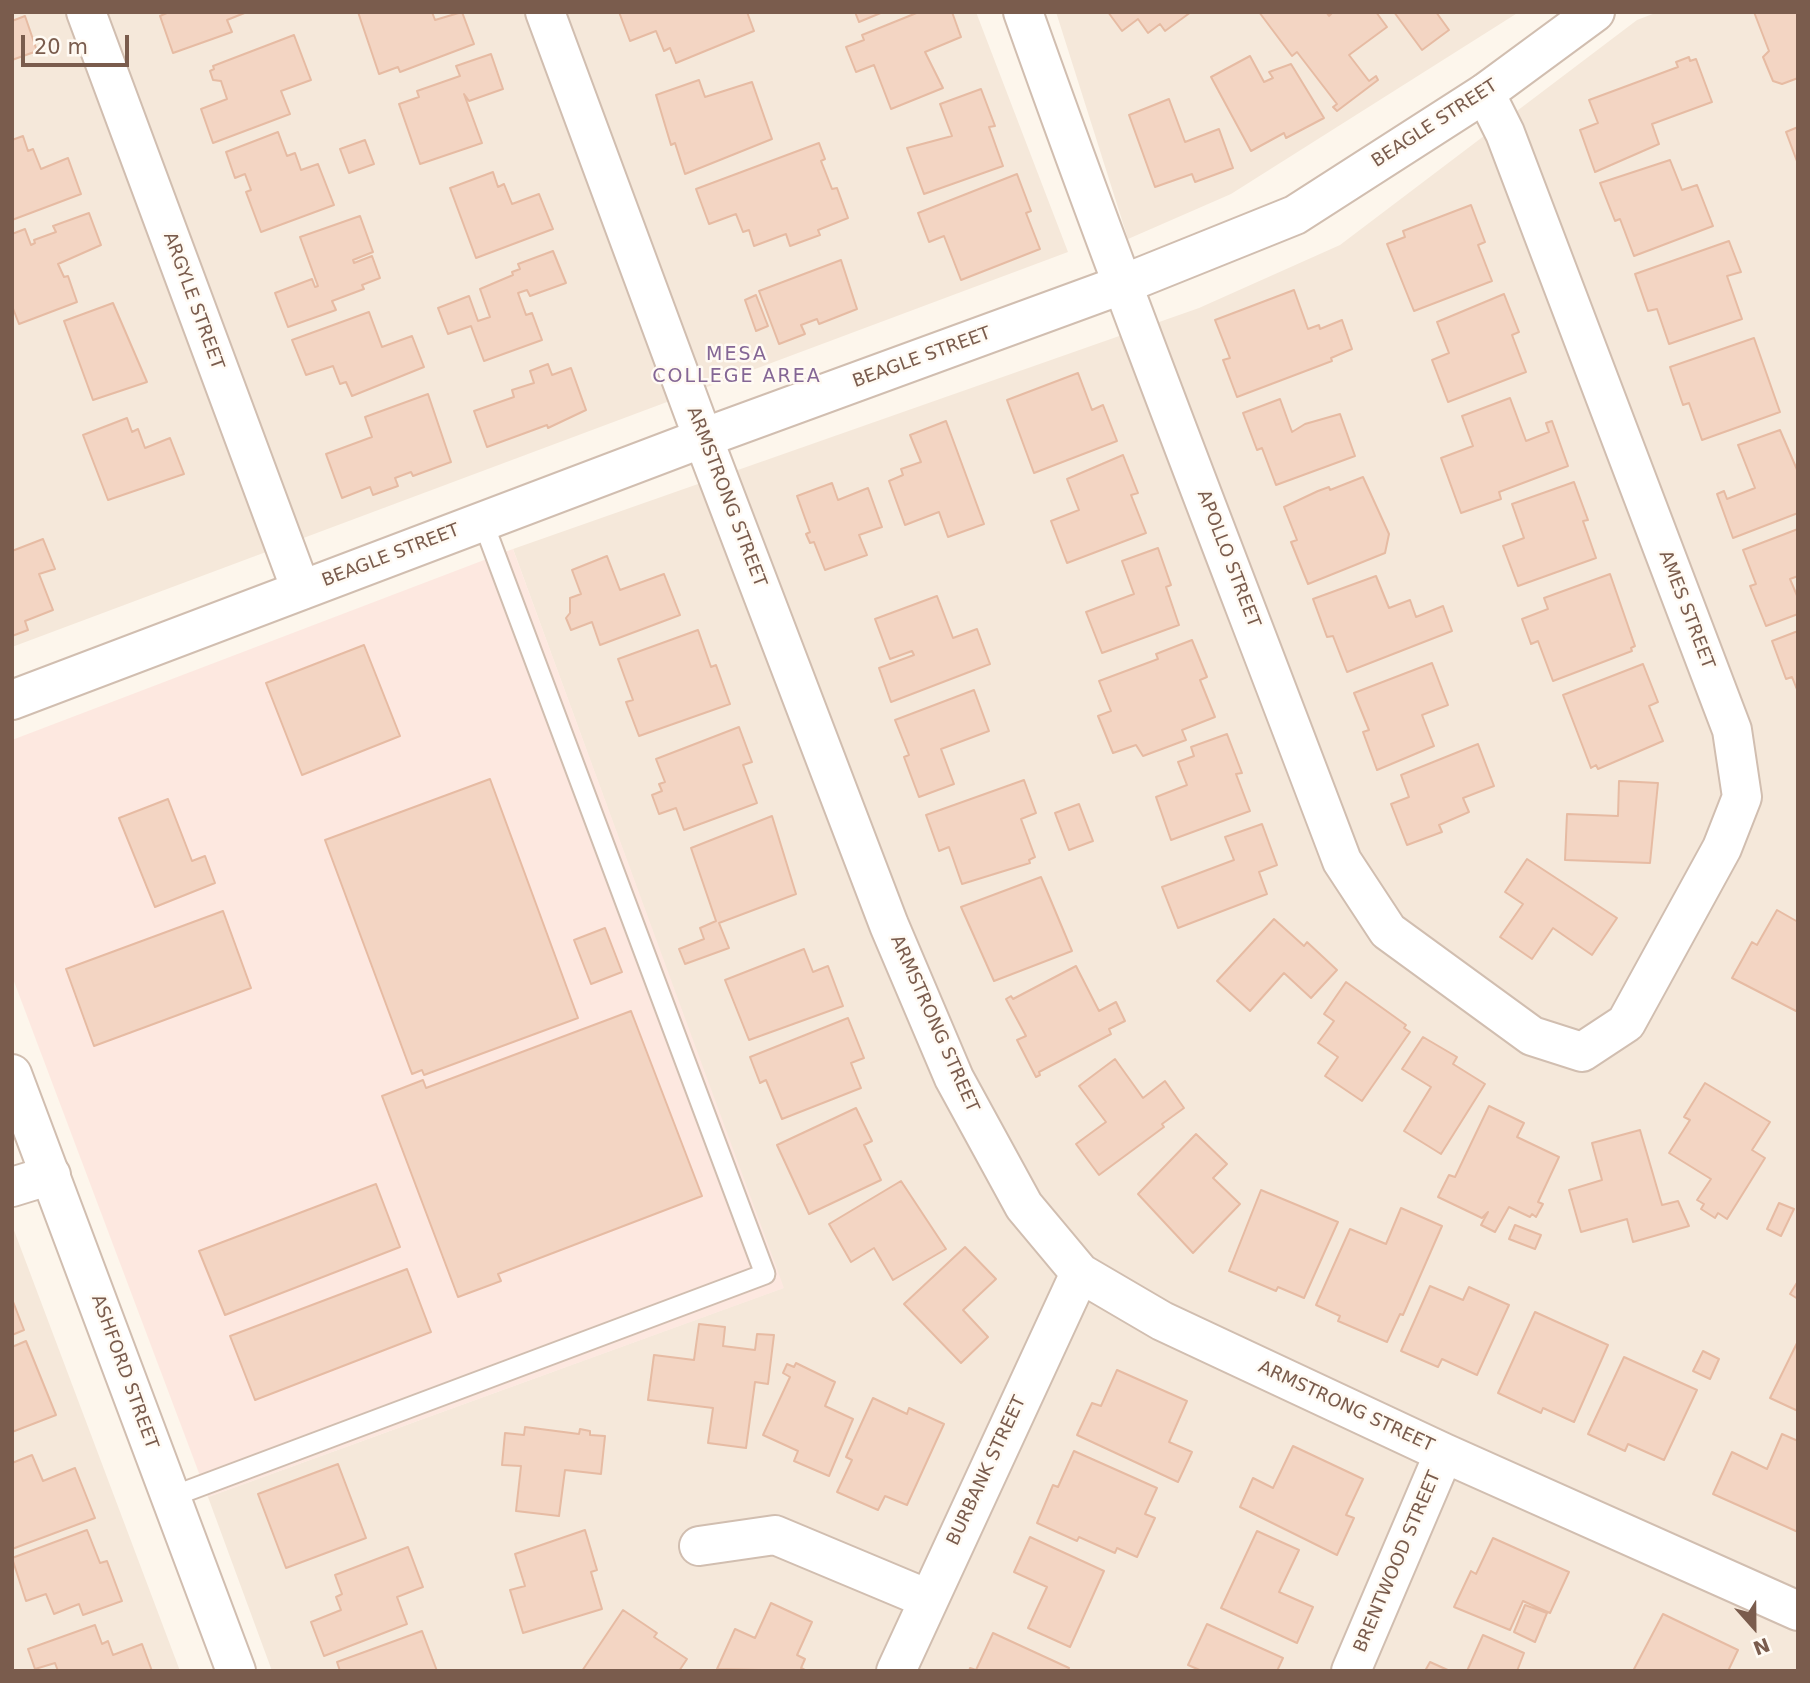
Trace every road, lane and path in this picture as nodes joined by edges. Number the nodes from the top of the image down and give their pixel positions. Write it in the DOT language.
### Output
graph roads {
  1 [pos="86,12"];
  2 [pos="545,12"];
  3 [pos="1023,12"];
  4 [pos="1595,12"];
  5 [pos="1485,93"];
  6 [pos="1121,285"];
  7 [pos="703,438"];
  8 [pos="483,522"];
  9 [pos="301,590"];
  10 [pos="12,700"];
  11 [pos="1532,1036"];
  12 [pos="12,1074"];
  13 [pos="51,1175"];
  14 [pos="12,1187"];
  15 [pos="1080,1273"];
  16 [pos="1444,1453"];
  17 [pos="171,1497"];
  18 [pos="699,1546"];
  19 [pos="928,1599"];
  20 [pos="1798,1611"];
  21 [pos="236,1671"];
  22 [pos="896,1671"];
  23 [pos="1351,1671"];
  1 -- 9 [label="street, ARGYLE STREET"];
  2 -- 7 [label="street, ARMSTRONG STREET"];
  3 -- 6 [label="street, APOLLO STREET"];
  4 -- 5 [label="street, BEAGLE STREET"];
  5 -- 6 [label="street, BEAGLE STREET"];
  5 -- 11 [label="street, AMES STREET"];
  6 -- 7 [label="street, BEAGLE STREET"];
  6 -- 11 [label="street, APOLLO STREET"];
  7 -- 8 [label="street, BEAGLE STREET"];
  7 -- 15 [label="street, ARMSTRONG STREET"];
  8 -- 9 [label="street, BEAGLE STREET"];
  8 -- 17 [label="lane"];
  9 -- 10 [label="street, BEAGLE STREET"];
  12 -- 13 [label="street, ASHFORD STREET"];
  13 -- 14 [label="street"];
  13 -- 17 [label="street, ASHFORD STREET"];
  15 -- 16 [label="street, ARMSTRONG STREET"];
  15 -- 19 [label="street, BURBANK STREET"];
  16 -- 20 [label="street, ARMSTRONG STREET"];
  16 -- 23 [label="street, BRENTWOOD STREET"];
  17 -- 21 [label="street, ASHFORD STREET"];
  18 -- 19 [label="street"];
  19 -- 22 [label="street, BURBANK STREET"];
}
